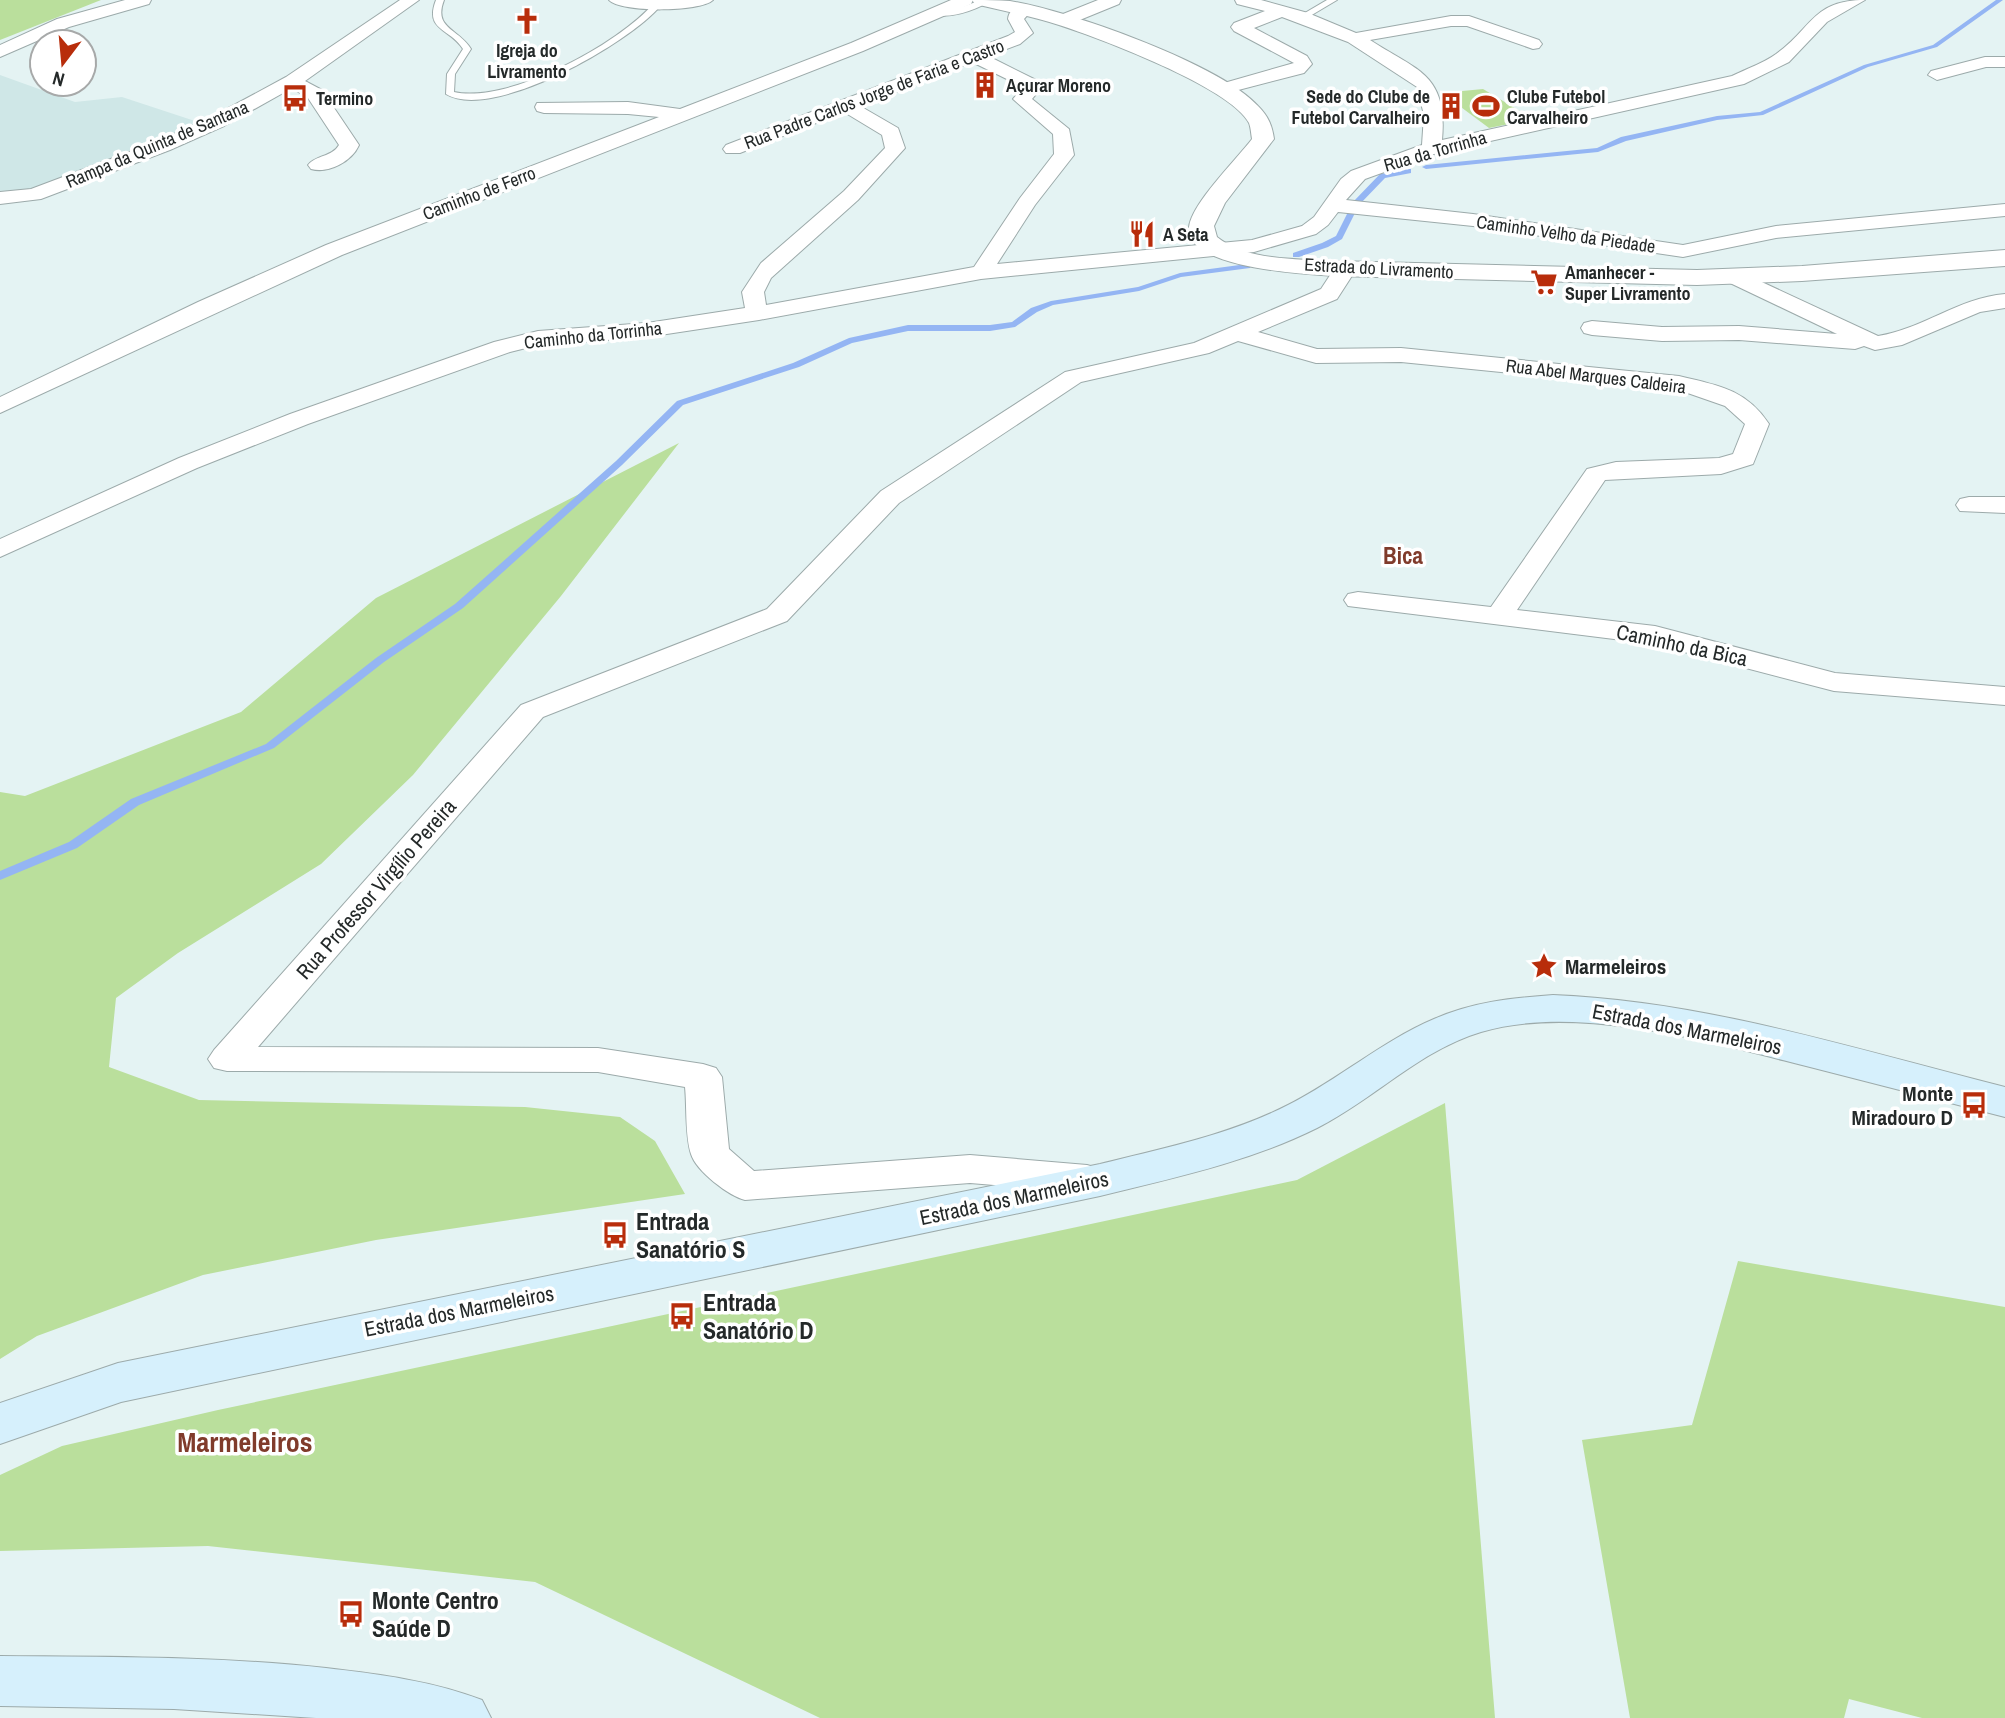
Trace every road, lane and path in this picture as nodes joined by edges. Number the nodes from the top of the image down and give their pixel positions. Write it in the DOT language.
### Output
graph roads {
  1 [pos="143,0"];
  2 [pos="411,0"];
  3 [pos="440,0"];
  4 [pos="617,0"];
  5 [pos="705,0"];
  6 [pos="965,0"];
  7 [pos="984,0"];
  8 [pos="1113,0"];
  9 [pos="1243,0"];
  10 [pos="1333,0"];
  11 [pos="1857,0"];
  12 [pos="657,5"];
  13 [pos="1024,10"];
  14 [pos="1281,11"];
  15 [pos="934,13"];
  16 [pos="1302,17"];
  17 [pos="1064,20"];
  18 [pos="1354,38"];
  19 [pos="1533,44"];
  20 [pos="0,52"];
  21 [pos="971,55"];
  22 [pos="2005,62"];
  23 [pos="1937,75"];
  24 [pos="292,81"];
  25 [pos="1223,89"];
  26 [pos="845,105"];
  27 [pos="544,107"];
  28 [pos="681,115"];
  29 [pos="1431,148"];
  30 [pos="733,149"];
  31 [pos="318,165"];
  32 [pos="0,198"];
  33 [pos="1335,205"];
  34 [pos="2005,210"];
  35 [pos="1220,250"];
  36 [pos="2005,258"];
  37 [pos="1346,268"];
  38 [pos="981,272"];
  39 [pos="1736,277"];
  40 [pos="2005,301"];
  41 [pos="759,313"];
  42 [pos="1592,328"];
  43 [pos="1236,332"];
  44 [pos="1875,343"];
  45 [pos="0,406"];
  46 [pos="1969,505"];
  47 [pos="2005,505"];
  48 [pos="0,549"];
  49 [pos="1358,600"];
  50 [pos="1500,614"];
  51 [pos="2005,696"];
  52 [pos="2005,1102"];
  53 [pos="1100,1181"];
  54 [pos="0,1424"];
  55 [pos="0,1681"];
  56 [pos="462,1718"];
  1 -- 20 [label="street"];
  2 -- 24 [label="street, Rampa da Quinta de Santana"];
  3 -- 12 [label="lane"];
  4 -- 12 [label="street"];
  5 -- 12 [label="street"];
  6 -- 15 [label="street, Caminho de Ferro"];
  7 -- 13 [label="street"];
  7 -- 15 [label="lane"];
  8 -- 17 [label="street"];
  9 -- 14 [label="street"];
  10 -- 16 [label="lane"];
  11 -- 29 [label="street, Rua da Torrinha"];
  13 -- 17 [label="street"];
  13 -- 21 [label="street, Rua Padre Carlos Jorge de Faria e Castro"];
  14 -- 16 [label="street"];
  14 -- 25 [label="street"];
  15 -- 28 [label="street, Caminho de Ferro"];
  16 -- 18 [label="street"];
  17 -- 25 [label="street"];
  18 -- 19 [label="street"];
  18 -- 29 [label="street"];
  21 -- 26 [label="street, Rua Padre Carlos Jorge de Faria e Castro"];
  21 -- 38 [label="street"];
  22 -- 23 [label="street"];
  24 -- 31 [label="street"];
  24 -- 32 [label="street, Rampa da Quinta de Santana"];
  25 -- 35 [label="street"];
  26 -- 30 [label="street, Rua Padre Carlos Jorge de Faria e Castro"];
  26 -- 41 [label="street"];
  27 -- 28 [label="street"];
  28 -- 45 [label="street, Caminho de Ferro"];
  29 -- 33 [label="street, Rua da Torrinha"];
  33 -- 34 [label="street, Caminho Velho da Piedade"];
  33 -- 35 [label="street, Rua da Torrinha"];
  35 -- 37 [label="street, Estrada do Livramento"];
  35 -- 38 [label="street, Caminho da Torrinha"];
  36 -- 39 [label="street, Estrada do Livramento"];
  37 -- 39 [label="street, Estrada do Livramento"];
  37 -- 43 [label="street, Rua Professor Virgílio Pereira"];
  38 -- 41 [label="street, Caminho da Torrinha"];
  39 -- 44 [label="street"];
  40 -- 44 [label="street"];
  41 -- 48 [label="street, Caminho da Torrinha"];
  42 -- 44 [label="street"];
  43 -- 50 [label="street, Rua Abel Marques Caldeira"];
  43 -- 53 [label="street, Rua Professor Virgílio Pereira"];
  46 -- 47 [label="street"];
  49 -- 50 [label="street, Caminho da Bica"];
  50 -- 51 [label="street, Caminho da Bica"];
  52 -- 53 [label="main road, Estrada dos Marmeleiros"];
  53 -- 54 [label="main road, Estrada dos Marmeleiros"];
  55 -- 56 [label="main road"];
}
